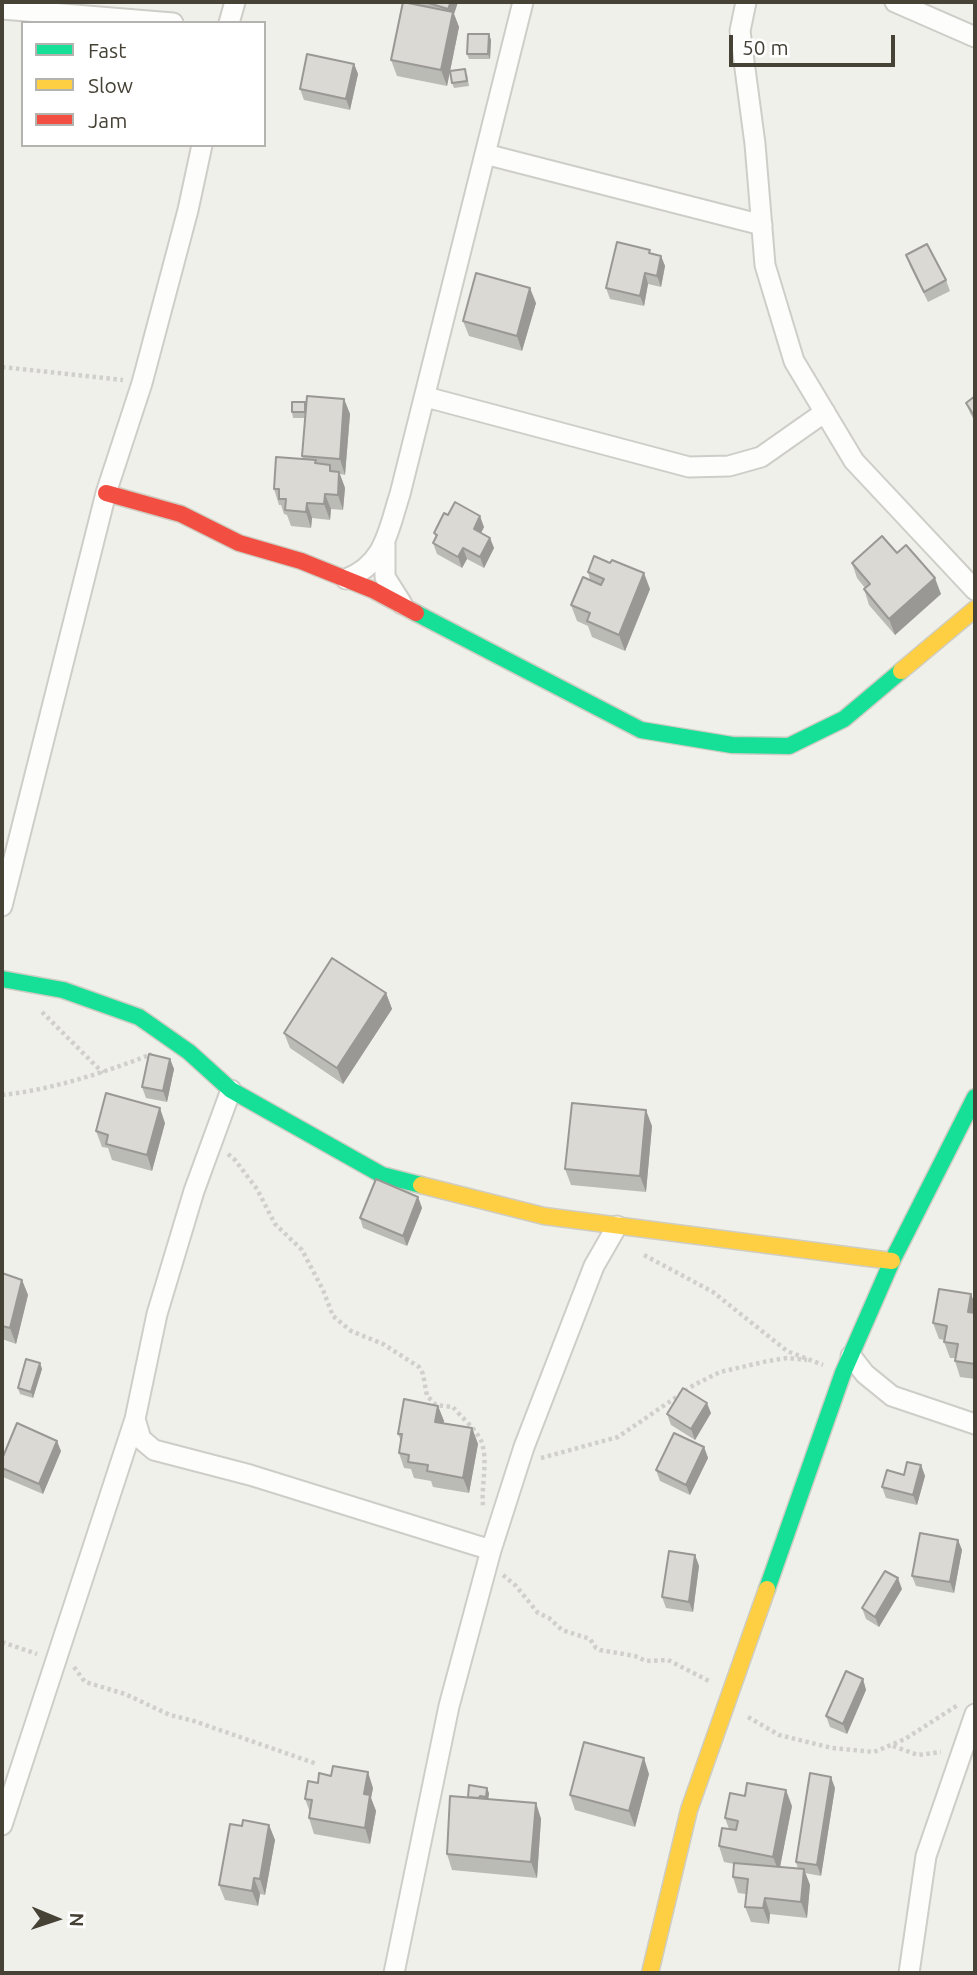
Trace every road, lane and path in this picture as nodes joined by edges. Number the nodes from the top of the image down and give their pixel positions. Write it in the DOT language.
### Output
graph roads {
  1 [pos="235,2"];
  2 [pos="523,2"];
  3 [pos="746,2"];
  4 [pos="895,2"];
  5 [pos="2,9"];
  6 [pos="149,21"];
  7 [pos="230,21"];
  8 [pos="975,37"];
  9 [pos="202,147"];
  10 [pos="485,154"];
  11 [pos="762,225"];
  12 [pos="2,367"];
  13 [pos="142,383"];
  14 [pos="426,397"];
  15 [pos="825,412"];
  16 [pos="106,493"];
  17 [pos="385,540"];
  18 [pos="346,579"];
  19 [pos="975,590"];
  20 [pos="403,606"];
  21 [pos="975,609"];
  22 [pos="2,906"];
  23 [pos="2,979"];
  24 [pos="41,1011"];
  25 [pos="155,1053"];
  26 [pos="104,1073"];
  27 [pos="231,1090"];
  28 [pos="2,1095"];
  29 [pos="975,1097"];
  30 [pos="212,1142"];
  31 [pos="614,1232"];
  32 [pos="892,1261"];
  33 [pos="807,1360"];
  34 [pos="847,1364"];
  35 [pos="135,1419"];
  36 [pos="975,1424"];
  37 [pos="518,1464"];
  38 [pos="483,1512"];
  39 [pos="489,1556"];
  40 [pos="2,1642"];
  41 [pos="55,1661"];
  42 [pos="728,1700"];
  43 [pos="971,1707"];
  44 [pos="892,1746"];
  45 [pos="964,1751"];
  46 [pos="317,1764"];
  47 [pos="2,1825"];
  48 [pos="394,1973"];
  49 [pos="650,1973"];
  50 [pos="909,1973"];
  1 -- 7 [label="street"];
  2 -- 10 [label="street"];
  3 -- 11 [label="street"];
  4 -- 8 [label="street"];
  5 -- 6 [label="street"];
  9 -- 13 [label="street"];
  10 -- 11 [label="street"];
  10 -- 14 [label="street"];
  11 -- 15 [label="street"];
  12 -- 13 [label="path"];
  13 -- 16 [label="street"];
  14 -- 15 [label="street"];
  14 -- 17 [label="street"];
  15 -- 19 [label="street"];
  16 -- 18 [label="street"];
  16 -- 22 [label="street"];
  17 -- 18 [label="street"];
  17 -- 20 [label="street"];
  18 -- 20 [label="street"];
  20 -- 21 [label="street"];
  23 -- 27 [label="street"];
  24 -- 26 [label="path"];
  25 -- 26 [label="path"];
  26 -- 28 [label="path"];
  27 -- 30 [label="street"];
  27 -- 31 [label="street"];
  29 -- 32 [label="street"];
  30 -- 35 [label="street"];
  30 -- 38 [label="path"];
  31 -- 32 [label="street"];
  31 -- 33 [label="path"];
  31 -- 37 [label="street"];
  32 -- 34 [label="street"];
  33 -- 34 [label="path"];
  33 -- 37 [label="path"];
  34 -- 36 [label="street"];
  34 -- 42 [label="street"];
  35 -- 39 [label="street"];
  35 -- 41 [label="street"];
  37 -- 39 [label="street"];
  39 -- 42 [label="path"];
  39 -- 48 [label="street"];
  40 -- 41 [label="path"];
  41 -- 46 [label="path"];
  41 -- 47 [label="street"];
  42 -- 44 [label="path"];
  42 -- 49 [label="street"];
  43 -- 44 [label="path"];
  43 -- 45 [label="street"];
  44 -- 45 [label="path"];
  45 -- 50 [label="street"];
}
